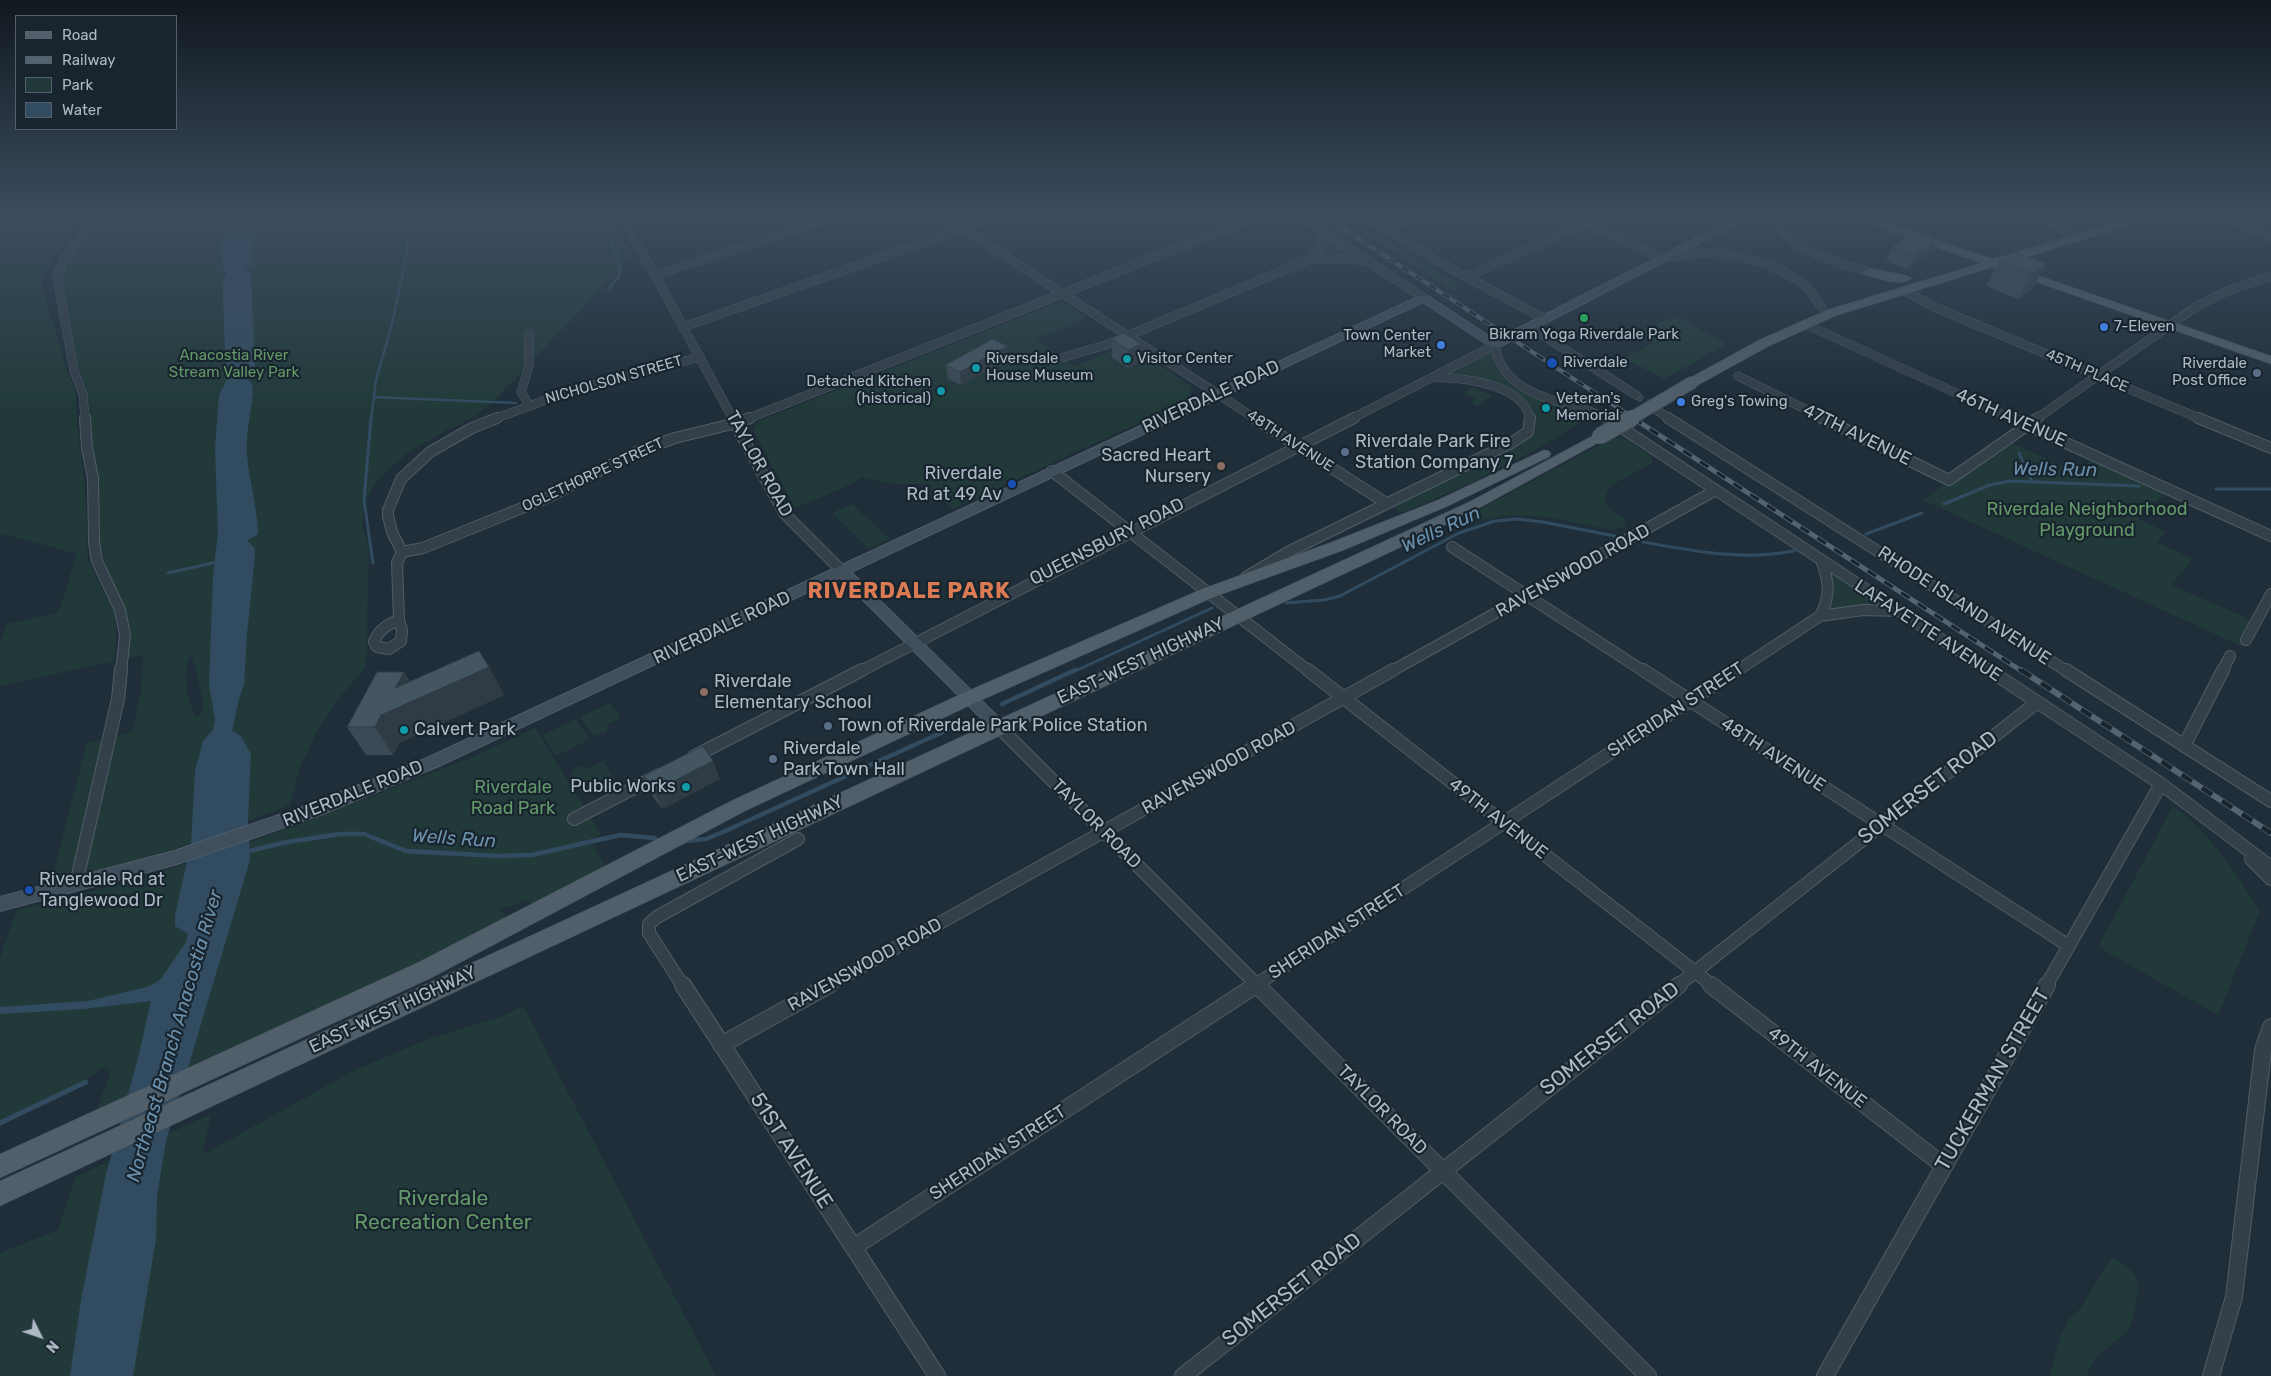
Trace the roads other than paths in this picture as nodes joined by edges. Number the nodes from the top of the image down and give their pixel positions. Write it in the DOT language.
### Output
graph roads {
  1 [pos="57,279"];
  2 [pos="657,279"];
  3 [pos="818,279"];
  4 [pos="1041,279"];
  5 [pos="1100,279"];
  6 [pos="1262,279"];
  7 [pos="1396,279"];
  8 [pos="1469,279"];
  9 [pos="1621,279"];
  10 [pos="1797,279"];
  11 [pos="1877,279"];
  12 [pos="1891,279"];
  13 [pos="1917,279"];
  14 [pos="1928,279"];
  15 [pos="2040,279"];
  16 [pos="2043,279"];
  17 [pos="2262,279"];
  18 [pos="2048,282"];
  19 [pos="1905,285"];
  20 [pos="1873,288"];
  21 [pos="1063,294"];
  22 [pos="1424,298"];
  23 [pos="1822,308"];
  24 [pos="1545,319"];
  25 [pos="1805,324"];
  26 [pos="2171,325"];
  27 [pos="683,327"];
  28 [pos="1530,327"];
  29 [pos="529,334"];
  30 [pos="1128,336"];
  31 [pos="1495,345"];
  32 [pos="700,357"];
  33 [pos="1064,357"];
  34 [pos="2271,360"];
  35 [pos="2098,375"];
  36 [pos="1738,376"];
  37 [pos="1431,377"];
  38 [pos="1687,379"];
  39 [pos="1526,388"];
  40 [pos="1218,394"];
  41 [pos="1513,394"];
  42 [pos="1636,395"];
  43 [pos="529,404"];
  44 [pos="1658,411"];
  45 [pos="1600,415"];
  46 [pos="736,423"];
  47 [pos="2028,426"];
  48 [pos="1625,430"];
  49 [pos="1595,432"];
  50 [pos="1296,445"];
  51 [pos="2271,448"];
  52 [pos="1052,471"];
  53 [pos="1716,490"];
  54 [pos="1386,503"];
  55 [pos="1376,530"];
  56 [pos="1129,531"];
  57 [pos="2271,536"];
  58 [pos="1452,546"];
  59 [pos="402,552"];
  60 [pos="1821,560"];
  61 [pos="842,571"];
  62 [pos="1240,581"];
  63 [pos="1208,593"];
  64 [pos="2271,594"];
  65 [pos="1528,596"];
  66 [pos="1898,611"];
  67 [pos="1238,616"];
  68 [pos="1820,616"];
  69 [pos="400,620"];
  70 [pos="2246,640"];
  71 [pos="914,642"];
  72 [pos="2230,656"];
  73 [pos="969,698"];
  74 [pos="1343,698"];
  75 [pos="1690,701"];
  76 [pos="2036,703"];
  77 [pos="999,727"];
  78 [pos="2184,746"];
  79 [pos="683,762"];
  80 [pos="666,771"];
  81 [pos="2161,784"];
  82 [pos="2271,801"];
  83 [pos="574,819"];
  84 [pos="1503,823"];
  85 [pos="1882,825"];
  86 [pos="1103,832"];
  87 [pos="2230,835"];
  88 [pos="798,839"];
  89 [pos="2271,866"];
  90 [pos="2271,878"];
  91 [pos="76,884"];
  92 [pos="0,904"];
  93 [pos="2069,946"];
  94 [pos="1695,972"];
  95 [pos="1256,984"];
  96 [pos="2271,1027"];
  97 [pos="722,1045"];
  98 [pos="0,1166"];
  99 [pos="1944,1166"];
  100 [pos="1443,1171"];
  101 [pos="0,1194"];
  102 [pos="854,1247"];
  103 [pos="937,1376"];
  104 [pos="1183,1376"];
  105 [pos="1648,1376"];
  106 [pos="1825,1376"];
  107 [pos="2211,1376"];
  1 -- 91 [label="street"];
  2 -- 27 [label="street, TAYLOR ROAD"];
  3 -- 27 [label="street, NICHOLSON STREET"];
  4 -- 21 [label="street, 48TH AVENUE"];
  5 -- 21 [label="street, OGLETHORPE STREET"];
  6 -- 30 [label="street"];
  7 -- 22 [label="street"];
  8 -- 24 [label="street"];
  9 -- 24 [label="street, QUEENSBURY ROAD"];
  10 -- 23 [label="street"];
  11 -- 20 [label="main road"];
  12 -- 19 [label="main road"];
  13 -- 19 [label="main road, EAST-WEST HIGHWAY"];
  14 -- 19 [label="main road, EAST-WEST HIGHWAY"];
  15 -- 18 [label="main road"];
  16 -- 18 [label="main road"];
  17 -- 26 [label="street"];
  18 -- 26 [label="main road"];
  19 -- 20 [label="main road, EAST-WEST HIGHWAY"];
  19 -- 25 [label="main road, EAST-WEST HIGHWAY"];
  19 -- 35 [label="street, 45TH PLACE"];
  20 -- 23 [label="main road, EAST-WEST HIGHWAY"];
  21 -- 30 [label="street, 48TH AVENUE"];
  21 -- 46 [label="street, OGLETHORPE STREET"];
  22 -- 31 [label="street"];
  22 -- 40 [label="street, RIVERDALE ROAD"];
  23 -- 38 [label="main road, EAST-WEST HIGHWAY"];
  24 -- 28 [label="street, QUEENSBURY ROAD"];
  25 -- 38 [label="main road, EAST-WEST HIGHWAY"];
  25 -- 47 [label="street, 46TH AVENUE"];
  26 -- 34 [label="main road"];
  26 -- 35 [label="street"];
  27 -- 32 [label="street, TAYLOR ROAD"];
  28 -- 31 [label="street, QUEENSBURY ROAD"];
  28 -- 42 [label="street"];
  29 -- 43 [label="street"];
  30 -- 33 [label="street"];
  30 -- 40 [label="street, 48TH AVENUE"];
  31 -- 37 [label="street, QUEENSBURY ROAD"];
  31 -- 39 [label="street"];
  32 -- 43 [label="street, NICHOLSON STREET"];
  32 -- 46 [label="street, TAYLOR ROAD"];
  35 -- 47 [label="street"];
  35 -- 51 [label="street, 45TH PLACE"];
  36 -- 47 [label="street, 47TH AVENUE"];
  37 -- 41 [label="street"];
  37 -- 50 [label="street, QUEENSBURY ROAD"];
  38 -- 49 [label="main road, EAST-WEST HIGHWAY, bridge"];
  39 -- 41 [label="street"];
  39 -- 45 [label="street"];
  40 -- 50 [label="street, 48TH AVENUE"];
  40 -- 52 [label="street, RIVERDALE ROAD"];
  41 -- 54 [label="street"];
  43 -- 59 [label="street, NICHOLSON STREET"];
  44 -- 78 [label="street, RHODE ISLAND AVENUE"];
  46 -- 59 [label="street, OGLETHORPE STREET"];
  46 -- 61 [label="street, TAYLOR ROAD"];
  47 -- 57 [label="street, 46TH AVENUE"];
  48 -- 53 [label="street, LAFAYETTE AVENUE"];
  49 -- 55 [label="main road, EAST-WEST HIGHWAY"];
  49 -- 67 [label="main road, EAST-WEST HIGHWAY"];
  50 -- 54 [label="street, 48TH AVENUE"];
  50 -- 56 [label="street, QUEENSBURY ROAD"];
  52 -- 56 [label="street, 49TH AVENUE"];
  52 -- 61 [label="street, RIVERDALE ROAD"];
  53 -- 60 [label="street, LAFAYETTE AVENUE"];
  53 -- 65 [label="street, RAVENSWOOD ROAD"];
  54 -- 62 [label="street"];
  55 -- 62 [label="main road, EAST-WEST HIGHWAY"];
  55 -- 67 [label="main road"];
  56 -- 63 [label="street, 49TH AVENUE"];
  56 -- 71 [label="street, QUEENSBURY ROAD"];
  58 -- 65 [label="street, 48TH AVENUE"];
  59 -- 69 [label="street"];
  60 -- 66 [label="street, LAFAYETTE AVENUE"];
  60 -- 68 [label="street"];
  61 -- 71 [label="street, TAYLOR ROAD"];
  61 -- 91 [label="street, RIVERDALE ROAD"];
  62 -- 63 [label="main road, EAST-WEST HIGHWAY"];
  63 -- 67 [label="street, 49TH AVENUE"];
  63 -- 73 [label="main road, EAST-WEST HIGHWAY"];
  64 -- 70 [label="street"];
  65 -- 74 [label="street, RAVENSWOOD ROAD"];
  65 -- 75 [label="street, 48TH AVENUE"];
  66 -- 68 [label="street, SHERIDAN STREET"];
  66 -- 76 [label="street, LAFAYETTE AVENUE"];
  67 -- 74 [label="street, 49TH AVENUE"];
  67 -- 77 [label="main road, EAST-WEST HIGHWAY"];
  68 -- 75 [label="street, SHERIDAN STREET"];
  71 -- 73 [label="street, TAYLOR ROAD"];
  71 -- 79 [label="street, QUEENSBURY ROAD"];
  72 -- 78 [label="street"];
  73 -- 77 [label="street, TAYLOR ROAD"];
  73 -- 98 [label="main road, EAST-WEST HIGHWAY"];
  74 -- 84 [label="street, 49TH AVENUE"];
  74 -- 86 [label="street, RAVENSWOOD ROAD"];
  75 -- 84 [label="street, SHERIDAN STREET"];
  75 -- 85 [label="street, 48TH AVENUE"];
  76 -- 81 [label="street, LAFAYETTE AVENUE"];
  76 -- 85 [label="street, SOMERSET ROAD"];
  77 -- 86 [label="street, TAYLOR ROAD"];
  77 -- 101 [label="main road, EAST-WEST HIGHWAY"];
  78 -- 82 [label="street, RHODE ISLAND AVENUE"];
  80 -- 83 [label="street"];
  81 -- 87 [label="street, LAFAYETTE AVENUE"];
  81 -- 93 [label="street, TUCKERMAN STREET"];
  84 -- 94 [label="street, 49TH AVENUE"];
  84 -- 95 [label="street, SHERIDAN STREET"];
  85 -- 93 [label="street, 48TH AVENUE"];
  85 -- 94 [label="street, SOMERSET ROAD"];
  86 -- 95 [label="street, TAYLOR ROAD"];
  86 -- 97 [label="street, RAVENSWOOD ROAD"];
  87 -- 89 [label="street, LAFAYETTE AVENUE"];
  87 -- 90 [label="street, LAFAYETTE AVENUE"];
  88 -- 97 [label="street, 51ST AVENUE"];
  91 -- 92 [label="street, RIVERDALE ROAD"];
  93 -- 99 [label="street, TUCKERMAN STREET"];
  94 -- 99 [label="street, 49TH AVENUE"];
  94 -- 100 [label="street, SOMERSET ROAD"];
  95 -- 100 [label="street, TAYLOR ROAD"];
  95 -- 102 [label="street, SHERIDAN STREET"];
  96 -- 107 [label="street"];
  97 -- 102 [label="street, 51ST AVENUE"];
  99 -- 106 [label="street, TUCKERMAN STREET"];
  100 -- 104 [label="street, SOMERSET ROAD"];
  100 -- 105 [label="street, TAYLOR ROAD"];
  102 -- 103 [label="street, 51ST AVENUE"];
}
